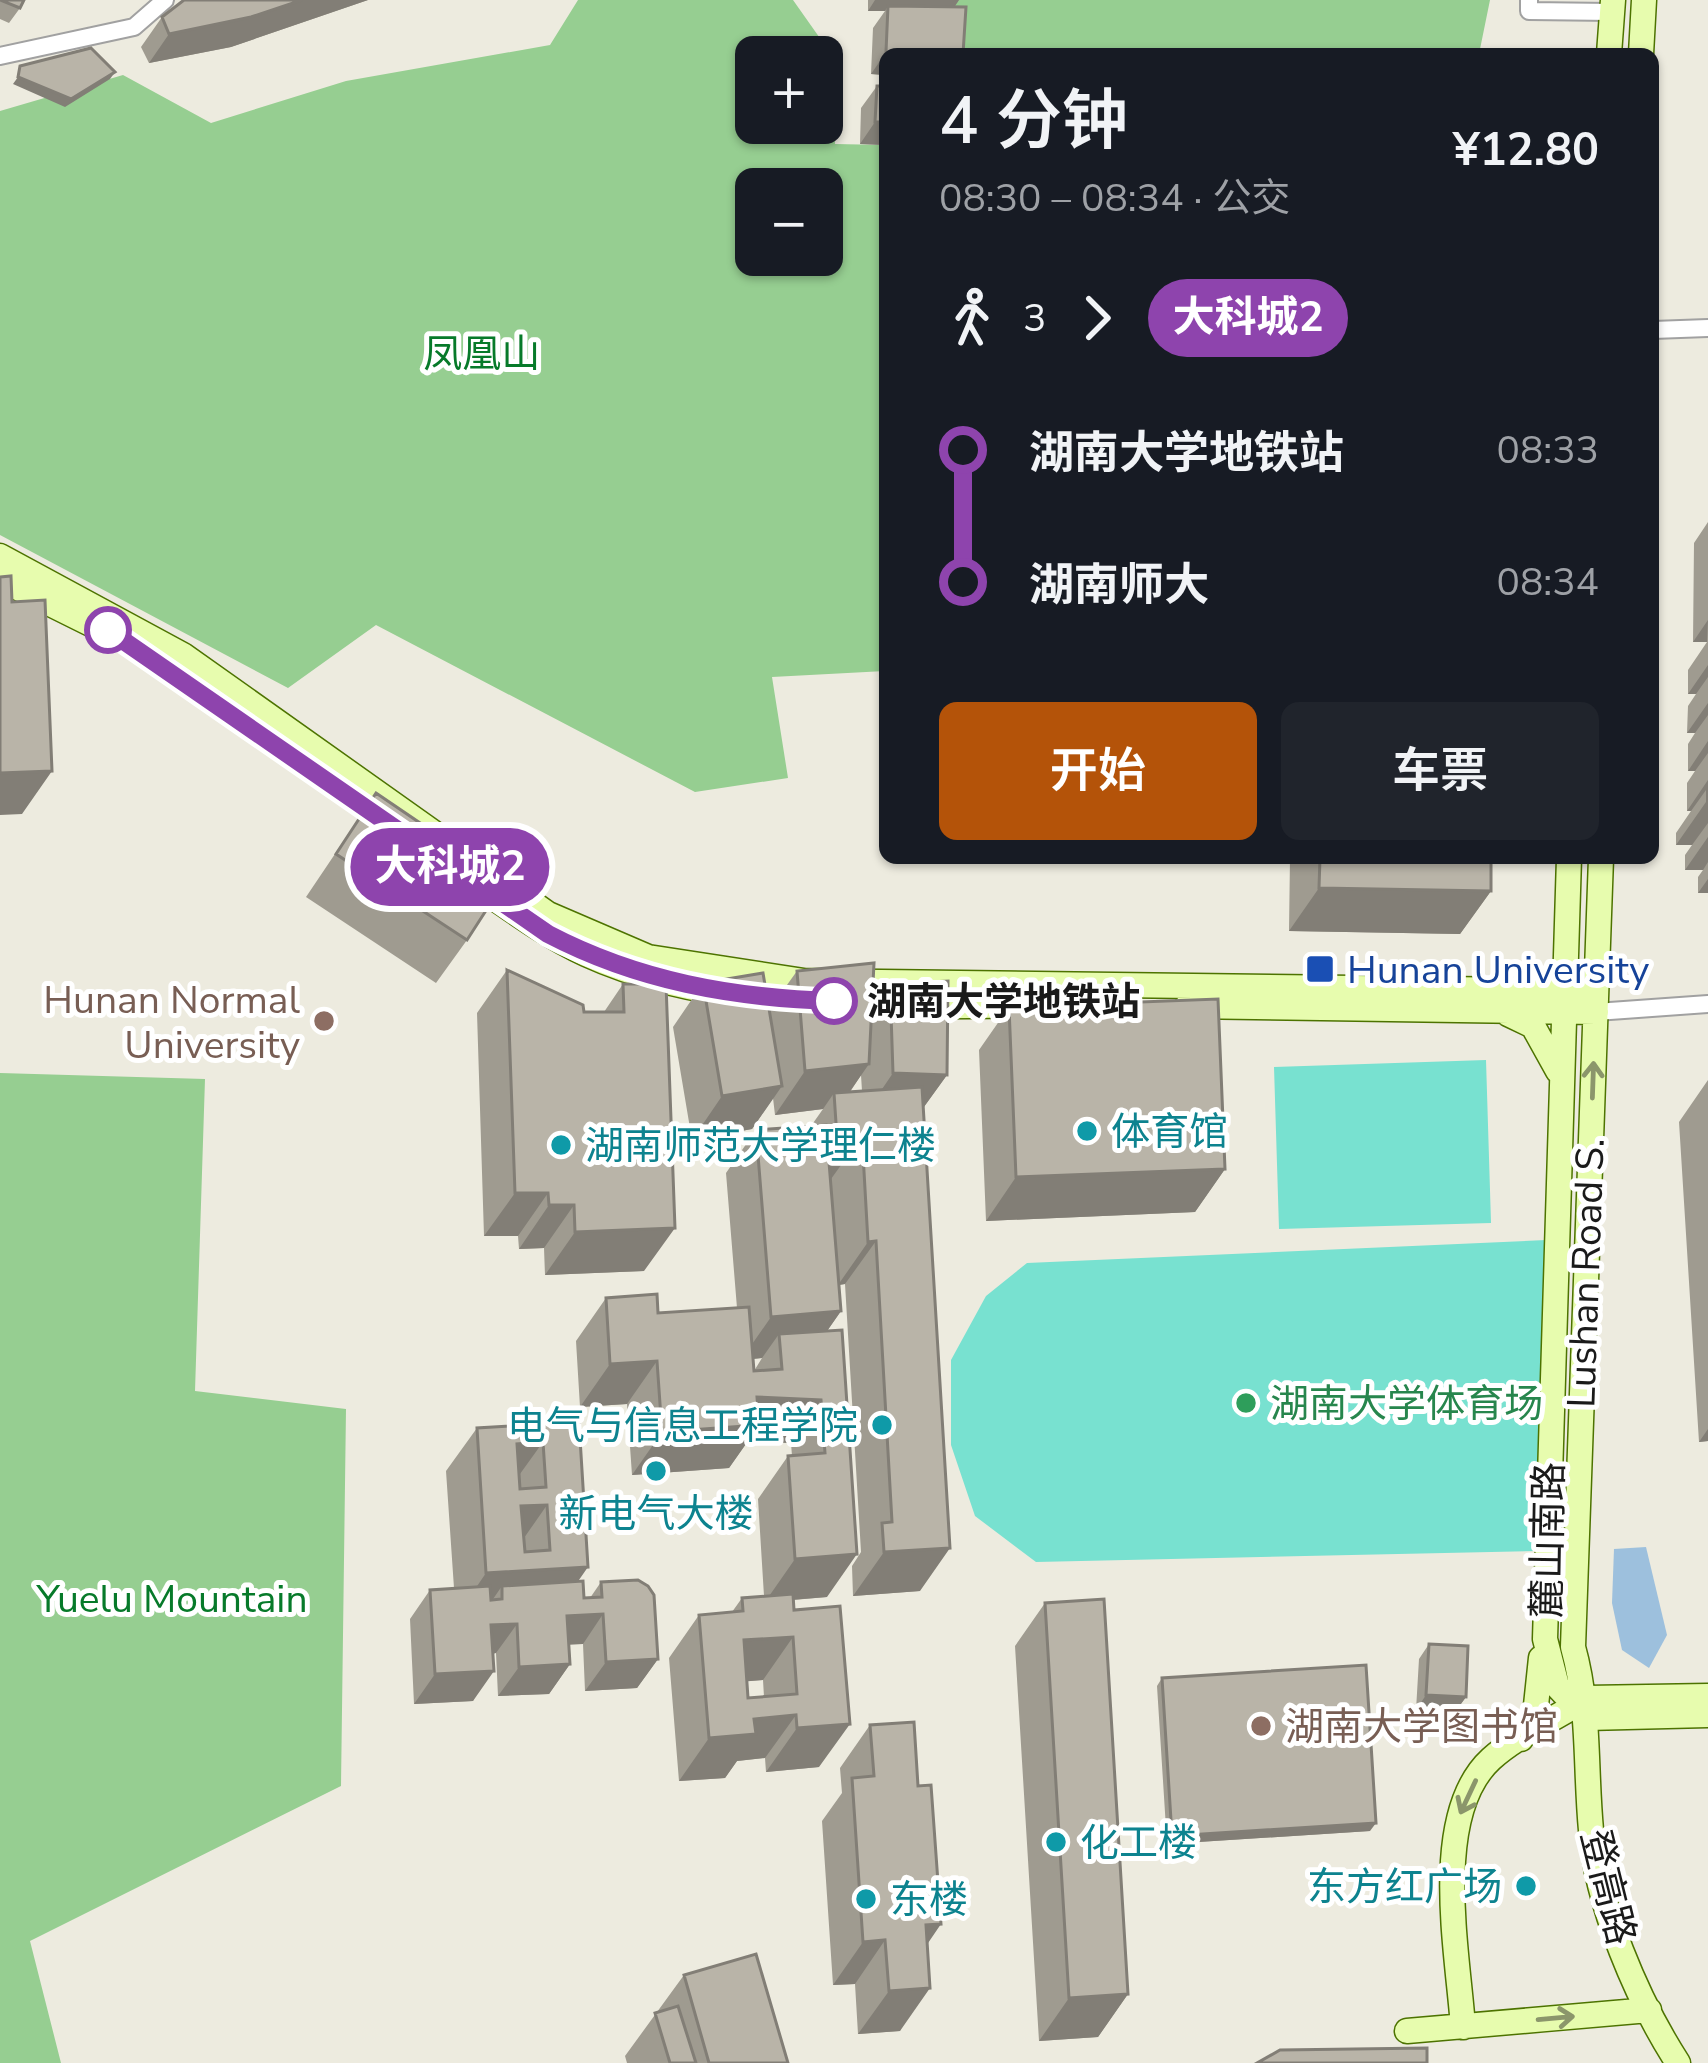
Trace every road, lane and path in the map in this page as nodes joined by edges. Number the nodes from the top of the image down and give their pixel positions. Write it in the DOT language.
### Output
graph roads {
  1 [pos="165,0"];
  2 [pos="1529,0"];
  3 [pos="1644,0"];
  4 [pos="1613,6"];
  5 [pos="1610,48"];
  6 [pos="1641,48"];
  7 [pos="0,56"];
  8 [pos="1708,328"];
  9 [pos="1659,330"];
  10 [pos="0,556"];
  11 [pos="0,579"];
  12 [pos="1569,864"];
  13 [pos="1601,864"];
  14 [pos="1565,931"];
  15 [pos="1495,1000"];
  16 [pos="1563,1001"];
  17 [pos="1596,1002"];
  18 [pos="1708,1004"];
  19 [pos="1561,1078"];
  20 [pos="1544,1613"];
  21 [pos="1708,1696"];
  22 [pos="1583,1708"];
  23 [pos="1708,1715"];
  24 [pos="1519,1742"];
  25 [pos="1649,2010"];
  26 [pos="1462,2027"];
  27 [pos="1407,2031"];
  28 [pos="1678,2063"];
  1 -- 7 [label="street"];
  2 -- 4 [label="street"];
  3 -- 6 [label="main road"];
  4 -- 5 [label="main road"];
  8 -- 9 [label="street"];
  10 -- 15 [label="main road"];
  11 -- 15 [label="main road"];
  12 -- 14 [label="main road, 麓山南路"];
  13 -- 17 [label="main road, Lushan Road S."];
  14 -- 15 [label="main road"];
  14 -- 16 [label="main road, 麓山南路"];
  15 -- 16 [label="main road"];
  15 -- 19 [label="main road"];
  16 -- 17 [label="main road"];
  16 -- 19 [label="main road, 麓山南路"];
  17 -- 18 [label="street"];
  22 -- 17 [label="main road, Lushan Road S., one-way"];
  19 -- 20 [label="main road, 麓山南路"];
  20 -- 22 [label="main road, 麓山南路"];
  20 -- 24 [label="main road"];
  21 -- 22 [label="main road"];
  22 -- 23 [label="main road"];
  22 -- 24 [label="main road"];
  22 -- 25 [label="main road, 登高路"];
  24 -- 26 [label="main road, one-way"];
  26 -- 25 [label="main road, one-way"];
  25 -- 28 [label="main road, 登高路"];
  26 -- 27 [label="main road"];
}
